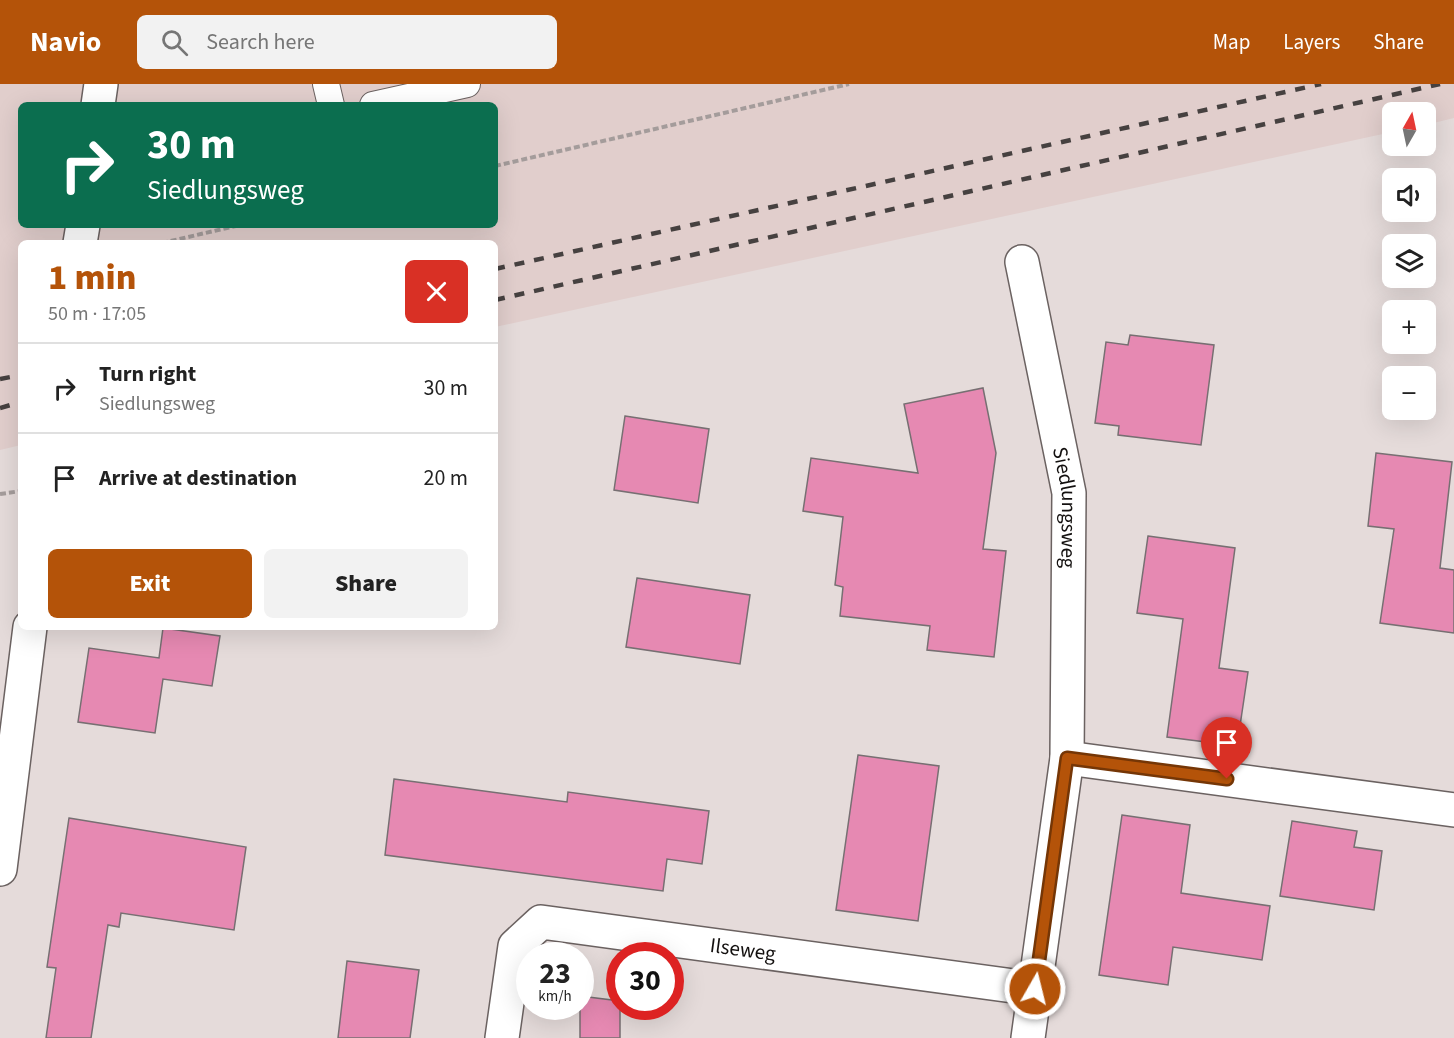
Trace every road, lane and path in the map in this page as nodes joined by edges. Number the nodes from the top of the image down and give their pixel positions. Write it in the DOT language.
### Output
graph roads {
  1 [pos="101,84"];
  2 [pos="326,84"];
  3 [pos="467,84"];
  4 [pos="849,84"];
  5 [pos="98,102"];
  6 [pos="330,102"];
  7 [pos="386,102"];
  8 [pos="498,165"];
  9 [pos="227,228"];
  10 [pos="175,240"];
  11 [pos="1022,262"];
  12 [pos="18,491"];
  13 [pos="0,494"];
  14 [pos="30,630"];
  15 [pos="1067,758"];
  16 [pos="1454,810"];
  17 [pos="0,869"];
  18 [pos="1035,989"];
  19 [pos="502,1038"];
  20 [pos="1028,1038"];
  1 -- 5 [label="street"];
  2 -- 6 [label="lane"];
  3 -- 7 [label="lane"];
  4 -- 8 [label="path"];
  9 -- 10 [label="path"];
  11 -- 15 [label="street, Siedlungsweg"];
  12 -- 13 [label="path"];
  14 -- 17 [label="street"];
  15 -- 16 [label="street"];
  15 -- 18 [label="street, Siedlungsweg"];
  18 -- 19 [label="street, Ilseweg"];
  18 -- 20 [label="street, Siedlungsweg"];
}
